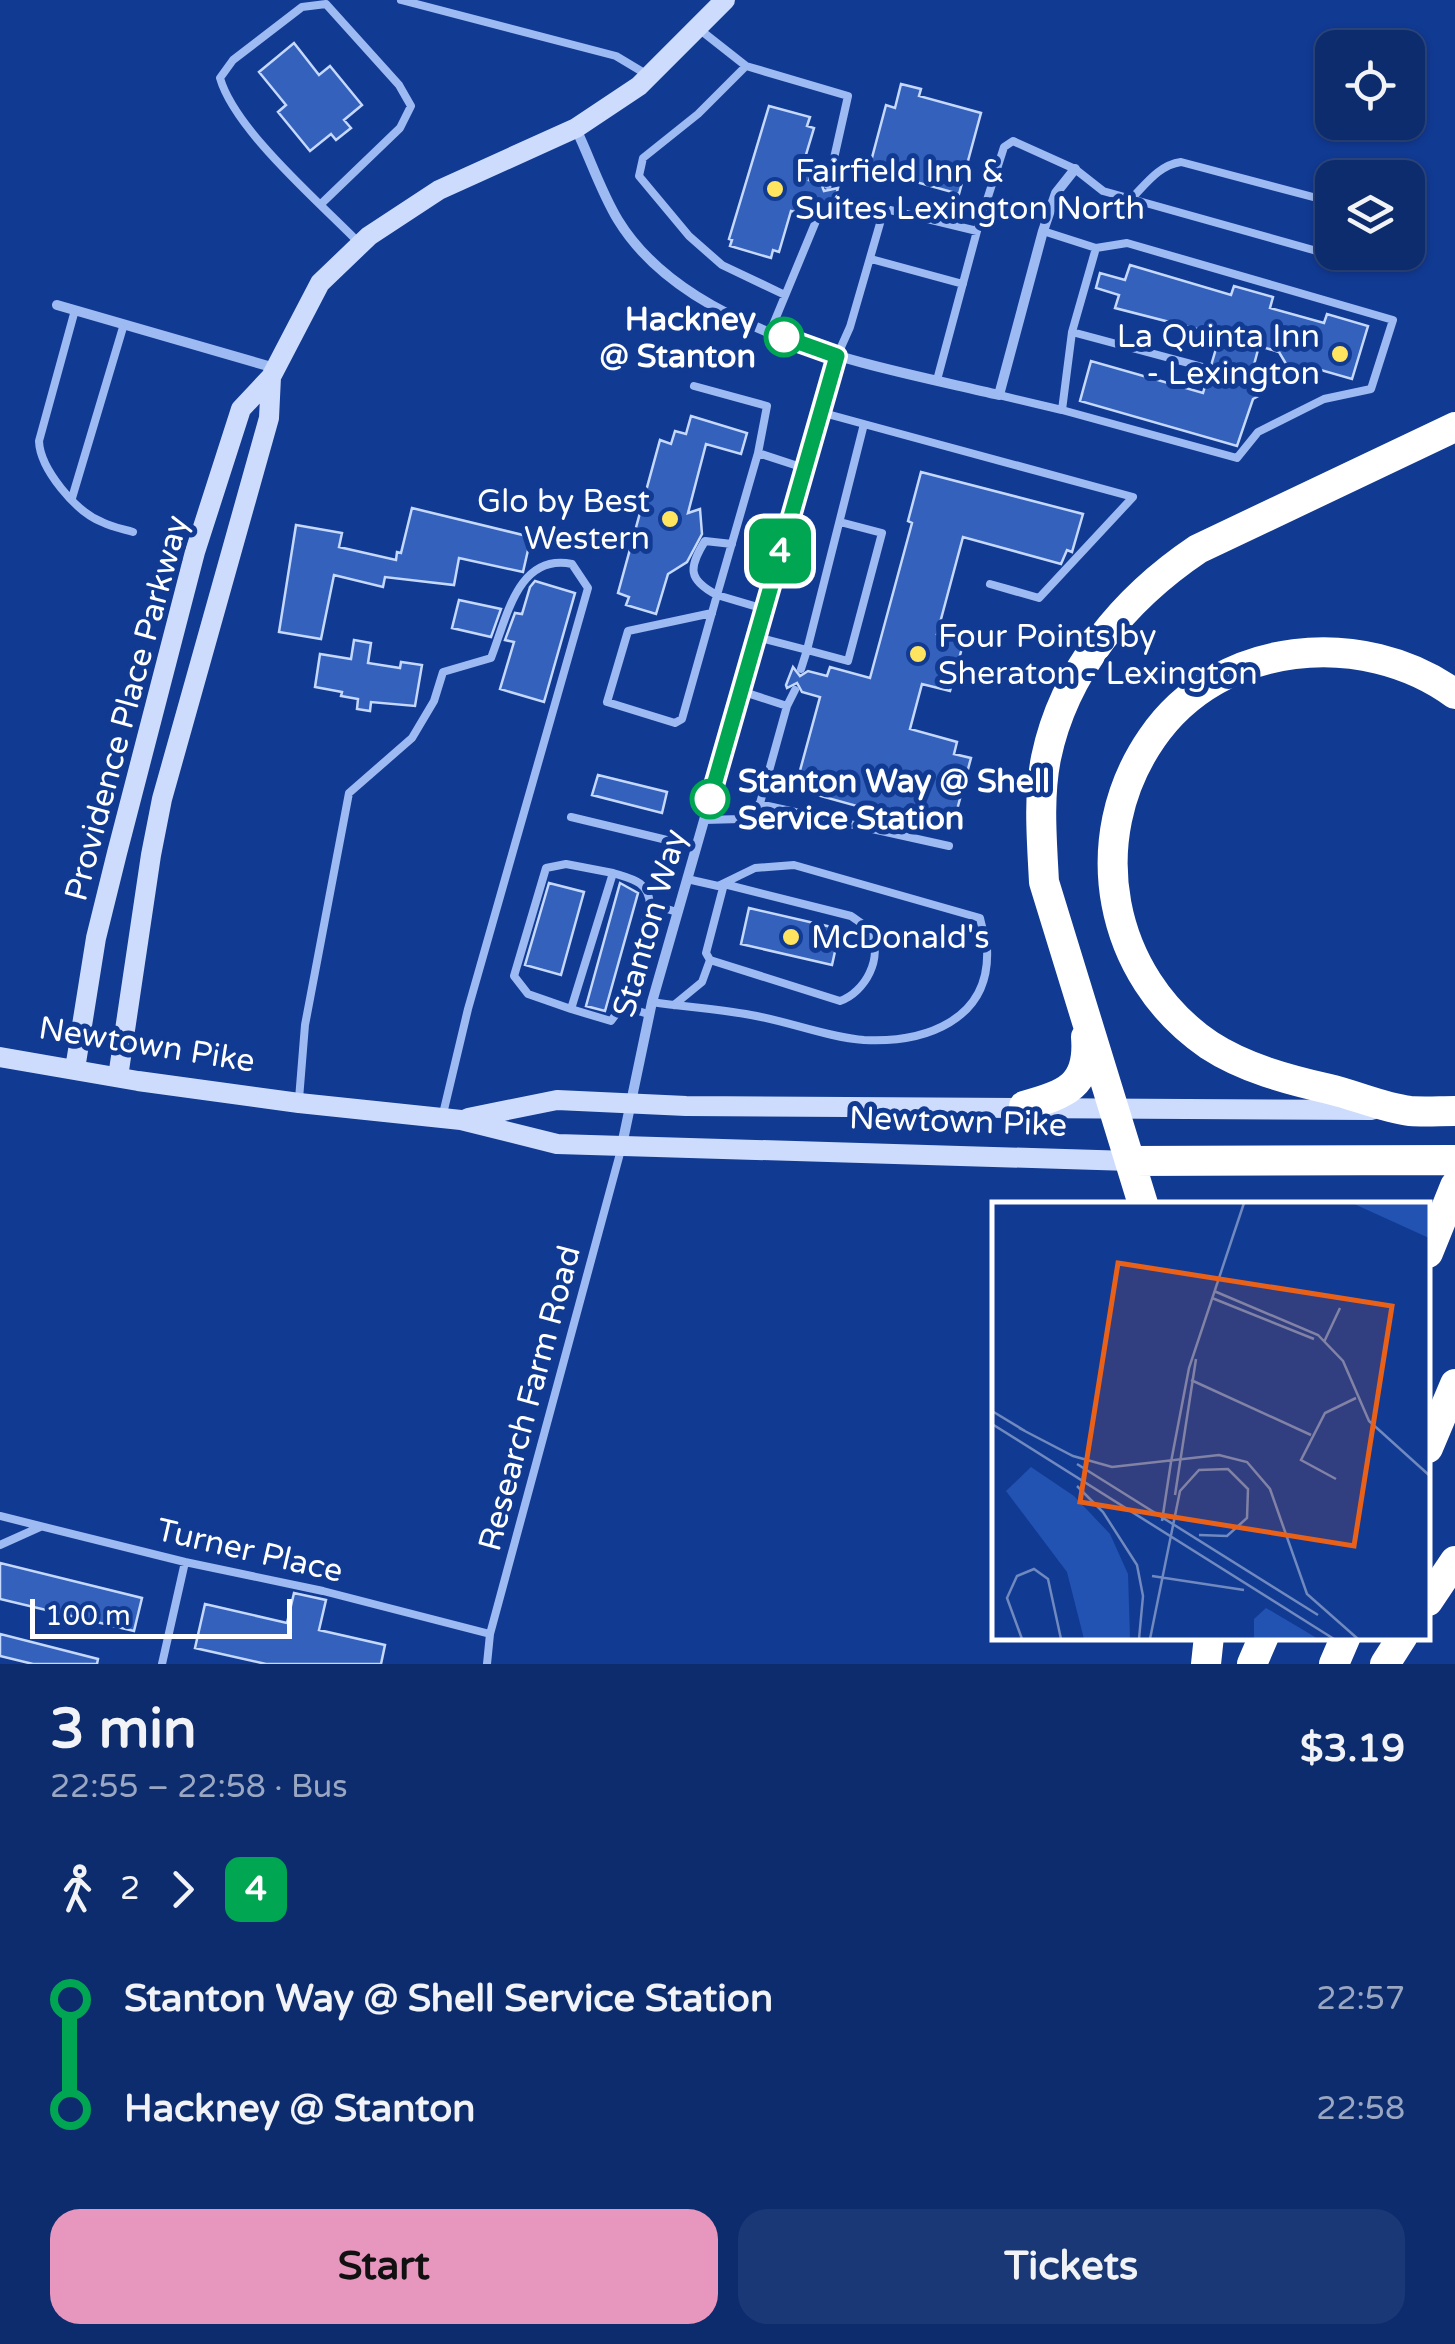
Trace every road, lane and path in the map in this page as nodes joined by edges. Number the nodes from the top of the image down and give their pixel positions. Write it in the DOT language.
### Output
graph roads {
  1 [pos="401,0"];
  2 [pos="725,0"];
  3 [pos="699,28"];
  4 [pos="746,66"];
  5 [pos="650,76"];
  6 [pos="576,128"];
  7 [pos="1075,169"];
  8 [pos="828,185"];
  9 [pos="1315,197"];
  10 [pos="1131,199"];
  11 [pos="321,204"];
  12 [pos="820,209"];
  13 [pos="977,231"];
  14 [pos="1043,231"];
  15 [pos="360,244"];
  16 [pos="1096,248"];
  17 [pos="1315,250"];
  18 [pos="871,259"];
  19 [pos="963,284"];
  20 [pos="786,295"];
  21 [pos="57,305"];
  22 [pos="75,310"];
  23 [pos="124,324"];
  24 [pos="770,332"];
  25 [pos="1072,332"];
  26 [pos="837,356"];
  27 [pos="1203,367"];
  28 [pos="273,373"];
  29 [pos="937,380"];
  30 [pos="694,386"];
  31 [pos="999,395"];
  32 [pos="1062,410"];
  33 [pos="820,412"];
  34 [pos="864,424"];
  35 [pos="1455,427"];
  36 [pos="758,454"];
  37 [pos="804,468"];
  38 [pos="72,498"];
  39 [pos="840,522"];
  40 [pos="133,532"];
  41 [pos="732,544"];
  42 [pos="990,584"];
  43 [pos="717,596"];
  44 [pos="764,608"];
  45 [pos="712,613"];
  46 [pos="756,637"];
  47 [pos="807,650"];
  48 [pos="802,669"];
  49 [pos="795,690"];
  50 [pos="741,692"];
  51 [pos="1455,694"];
  52 [pos="787,706"];
  53 [pos="759,804"];
  54 [pos="571,817"];
  55 [pos="704,820"];
  56 [pos="949,846"];
  57 [pos="696,847"];
  58 [pos="613,873"];
  59 [pos="686,879"];
  60 [pos="724,884"];
  61 [pos="634,907"];
  62 [pos="649,907"];
  63 [pos="677,912"];
  64 [pos="599,920"];
  65 [pos="609,923"];
  66 [pos="628,928"];
  67 [pos="642,932"];
  68 [pos="592,943"];
  69 [pos="602,946"];
  70 [pos="622,952"];
  71 [pos="636,955"];
  72 [pos="710,960"];
  73 [pos="585,964"];
  74 [pos="596,967"];
  75 [pos="616,973"];
  76 [pos="630,977"];
  77 [pos="579,983"];
  78 [pos="591,987"];
  79 [pos="610,992"];
  80 [pos="623,1001"];
  81 [pos="674,1005"];
  82 [pos="650,1008"];
  83 [pos="571,1009"];
  84 [pos="1084,1019"];
  85 [pos="0,1056"];
  86 [pos="75,1069"];
  87 [pos="118,1076"];
  88 [pos="628,1103"];
  89 [pos="299,1104"];
  90 [pos="1024,1106"];
  91 [pos="1113,1107"];
  92 [pos="1407,1110"];
  93 [pos="1455,1111"];
  94 [pos="452,1119"];
  95 [pos="622,1146"];
  96 [pos="1455,1160"];
  97 [pos="1130,1161"];
  98 [pos="1455,1186"];
  99 [pos="1142,1202"];
  100 [pos="1430,1247"];
  101 [pos="1455,1384"];
  102 [pos="1430,1443"];
  103 [pos="0,1516"];
  104 [pos="40,1527"];
  105 [pos="0,1545"];
  106 [pos="1455,1561"];
  107 [pos="184,1562"];
  108 [pos="1430,1598"];
  109 [pos="490,1634"];
  110 [pos="1209,1639"];
  111 [pos="1263,1639"];
  112 [pos="1345,1639"];
  113 [pos="1402,1639"];
  114 [pos="162,1664"];
  115 [pos="487,1664"];
  116 [pos="1206,1664"];
  117 [pos="1252,1664"];
  118 [pos="1334,1664"];
  119 [pos="1385,1664"];
  1 -- 5 [label="lane"];
  2 -- 3 [label="main road, Providence Place Parkway"];
  3 -- 4 [label="lane"];
  3 -- 5 [label="main road, Providence Place Parkway"];
  4 -- 8 [label="lane"];
  4 -- 20 [label="lane"];
  5 -- 6 [label="main road, Providence Place Parkway"];
  6 -- 15 [label="main road, Providence Place Parkway"];
  6 -- 24 [label="street"];
  7 -- 10 [label="lane"];
  7 -- 13 [label="lane"];
  7 -- 14 [label="street"];
  9 -- 10 [label="lane"];
  10 -- 17 [label="lane"];
  11 -- 11 [label="lane"];
  11 -- 15 [label="lane"];
  12 -- 20 [label="lane"];
  13 -- 18 [label="lane"];
  13 -- 19 [label="lane"];
  14 -- 16 [label="lane"];
  14 -- 31 [label="street"];
  15 -- 28 [label="main road, Providence Place Parkway"];
  16 -- 25 [label="lane"];
  16 -- 32 [label="lane"];
  18 -- 19 [label="lane"];
  18 -- 26 [label="lane"];
  19 -- 29 [label="lane"];
  20 -- 24 [label="lane"];
  21 -- 22 [label="street"];
  22 -- 23 [label="street"];
  22 -- 38 [label="lane"];
  23 -- 28 [label="street"];
  23 -- 38 [label="lane"];
  24 -- 26 [label="street"];
  25 -- 27 [label="lane"];
  25 -- 32 [label="lane"];
  26 -- 29 [label="street"];
  26 -- 33 [label="street, Stanton Way"];
  28 -- 86 [label="main road, Providence Place Parkway"];
  28 -- 87 [label="main road, Providence Place Parkway"];
  29 -- 31 [label="street"];
  30 -- 36 [label="lane"];
  31 -- 32 [label="lane"];
  33 -- 34 [label="lane"];
  33 -- 37 [label="street, Stanton Way"];
  34 -- 39 [label="lane"];
  34 -- 42 [label="lane"];
  35 -- 84 [label="highway"];
  36 -- 37 [label="lane"];
  36 -- 41 [label="lane"];
  37 -- 44 [label="street, Stanton Way"];
  38 -- 40 [label="lane"];
  39 -- 47 [label="lane"];
  39 -- 47 [label="lane"];
  41 -- 43 [label="lane"];
  41 -- 43 [label="lane"];
  43 -- 44 [label="lane"];
  43 -- 45 [label="lane"];
  44 -- 46 [label="street, Stanton Way"];
  45 -- 45 [label="lane"];
  46 -- 47 [label="lane"];
  46 -- 50 [label="street, Stanton Way"];
  47 -- 48 [label="lane"];
  49 -- 52 [label="lane"];
  50 -- 52 [label="lane"];
  50 -- 55 [label="street, Stanton Way"];
  51 -- 92 [label="highway"];
  52 -- 53 [label="lane"];
  53 -- 55 [label="lane"];
  53 -- 56 [label="lane"];
  54 -- 57 [label="lane"];
  55 -- 57 [label="street, Stanton Way"];
  57 -- 59 [label="street, Stanton Way"];
  58 -- 62 [label="lane"];
  58 -- 64 [label="lane"];
  58 -- 83 [label="lane"];
  59 -- 60 [label="lane"];
  59 -- 63 [label="street, Stanton Way"];
  60 -- 72 [label="lane"];
  60 -- 72 [label="lane"];
  60 -- 81 [label="lane"];
  61 -- 62 [label="lane"];
  62 -- 63 [label="lane"];
  62 -- 67 [label="lane"];
  63 -- 82 [label="street, Stanton Way"];
  64 -- 65 [label="lane"];
  64 -- 68 [label="lane"];
  66 -- 67 [label="lane"];
  67 -- 71 [label="lane"];
  68 -- 69 [label="lane"];
  68 -- 73 [label="lane"];
  70 -- 71 [label="lane"];
  71 -- 76 [label="lane"];
  72 -- 81 [label="lane"];
  73 -- 74 [label="lane"];
  73 -- 77 [label="lane"];
  75 -- 76 [label="lane"];
  76 -- 80 [label="lane"];
  77 -- 78 [label="lane"];
  77 -- 83 [label="lane"];
  79 -- 80 [label="lane"];
  80 -- 82 [label="lane"];
  80 -- 83 [label="lane"];
  81 -- 82 [label="lane"];
  82 -- 88 [label="street, Stanton Way"];
  84 -- 90 [label="highway"];
  84 -- 91 [label="highway"];
  85 -- 86 [label="main road, Newtown Pike"];
  86 -- 87 [label="main road, Newtown Pike"];
  87 -- 89 [label="main road, Newtown Pike"];
  88 -- 90 [label="main road, Newtown Pike"];
  88 -- 94 [label="main road, Newtown Pike"];
  88 -- 95 [label="street, Stanton Way"];
  89 -- 94 [label="main road, Newtown Pike"];
  89 -- 94 [label="lane"];
  90 -- 91 [label="main road, Newtown Pike"];
  91 -- 92 [label="main road, Newtown Pike"];
  91 -- 97 [label="highway"];
  92 -- 93 [label="highway, Newtown Pike"];
  94 -- 95 [label="main road, Newtown Pike"];
  95 -- 97 [label="main road, Newtown Pike"];
  95 -- 109 [label="lane, Research Farm Road"];
  96 -- 97 [label="highway, Newtown Pike"];
  97 -- 99 [label="highway"];
  98 -- 100 [label="highway"];
  101 -- 102 [label="highway"];
  103 -- 104 [label="lane, Turner Place"];
  104 -- 105 [label="lane"];
  104 -- 107 [label="lane, Turner Place"];
  106 -- 108 [label="highway"];
  107 -- 109 [label="lane, Turner Place"];
  107 -- 114 [label="lane"];
  109 -- 115 [label="lane, Research Farm Road"];
  110 -- 116 [label="highway"];
  111 -- 117 [label="highway"];
  112 -- 118 [label="highway"];
  113 -- 119 [label="highway"];
}
